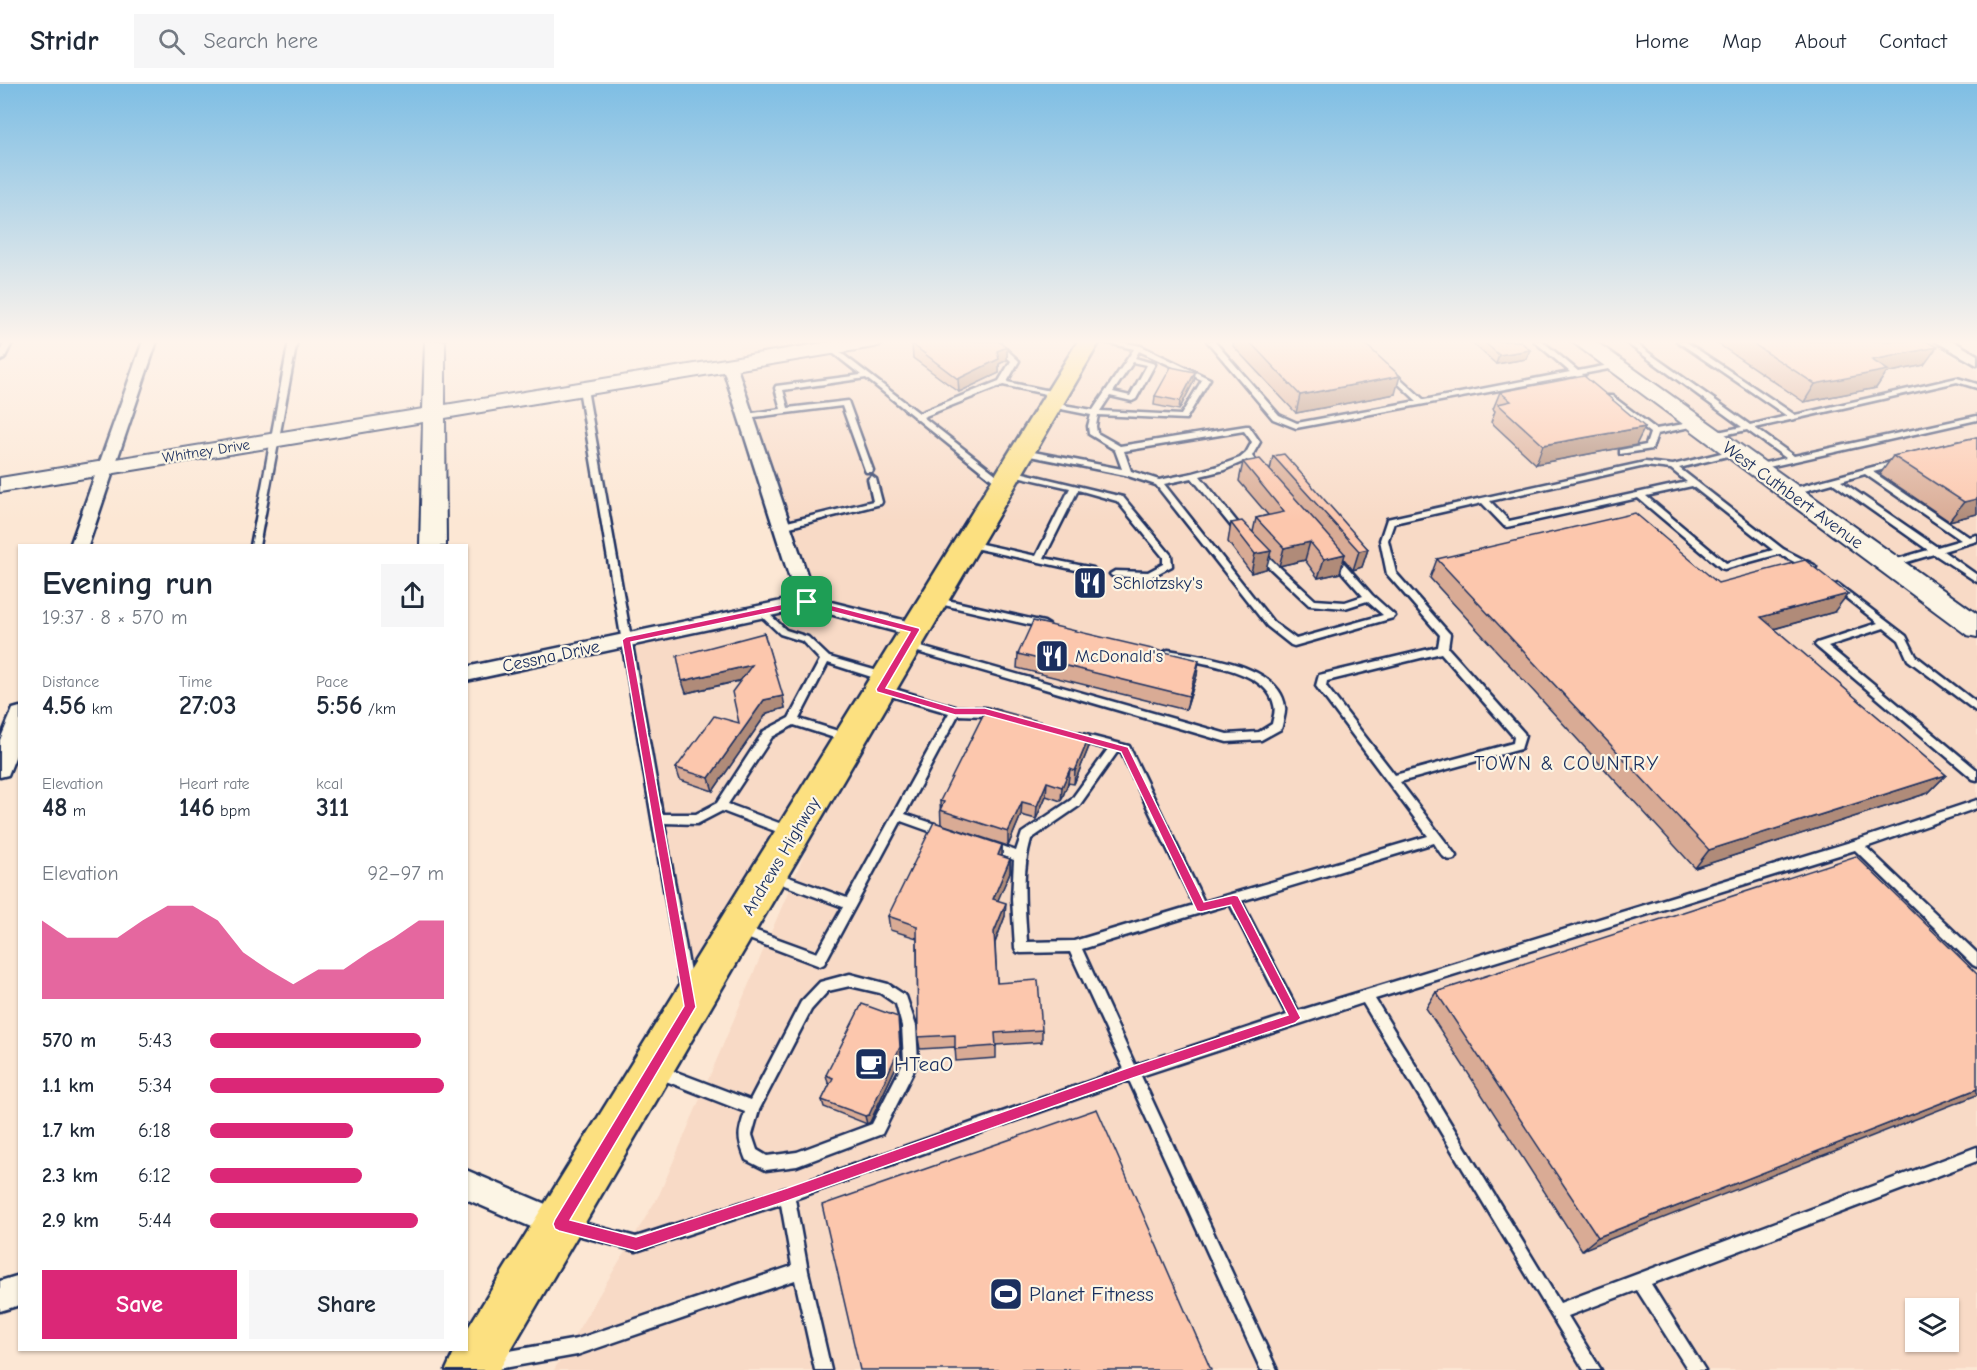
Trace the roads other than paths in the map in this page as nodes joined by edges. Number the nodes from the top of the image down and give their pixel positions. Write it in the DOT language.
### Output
graph roads {
  1 [pos="129,401"];
  2 [pos="282,401"];
  3 [pos="434,401"];
  4 [pos="511,401"];
  5 [pos="585,401"];
  6 [pos="741,401"];
  7 [pos="782,401"];
  8 [pos="899,401"];
  9 [pos="956,401"];
  10 [pos="1053,401"];
  11 [pos="1057,401"];
  12 [pos="1103,401"];
  13 [pos="1193,401"];
  14 [pos="1262,401"];
  15 [pos="1427,401"];
  16 [pos="1613,401"];
  17 [pos="1662,401"];
  18 [pos="1711,401"];
  19 [pos="1769,401"];
  20 [pos="1864,401"];
  21 [pos="1422,402"];
  22 [pos="785,411"];
  23 [pos="1095,413"];
  24 [pos="434,414"];
  25 [pos="918,416"];
  26 [pos="746,417"];
  27 [pos="1793,417"];
  28 [pos="1977,418"];
  29 [pos="1748,427"];
  30 [pos="1702,430"];
  31 [pos="1654,432"];
  32 [pos="275,440"];
  33 [pos="1119,449"];
  34 [pos="1623,452"];
  35 [pos="1733,452"];
  36 [pos="1248,456"];
  37 [pos="1793,459"];
  38 [pos="1910,460"];
  39 [pos="106,467"];
  40 [pos="1673,467"];
  41 [pos="1755,468"];
  42 [pos="1012,469"];
  43 [pos="1866,471"];
  44 [pos="1127,473"];
  45 [pos="1195,476"];
  46 [pos="1263,476"];
  47 [pos="1834,480"];
  48 [pos="1159,483"];
  49 [pos="1694,483"];
  50 [pos="0,485"];
  51 [pos="1076,487"];
  52 [pos="1790,492"];
  53 [pos="1640,495"];
  54 [pos="1484,500"];
  55 [pos="782,526"];
  56 [pos="1972,540"];
  57 [pos="79,544"];
  58 [pos="255,544"];
  59 [pos="433,544"];
  60 [pos="968,544"];
  61 [pos="1324,545"];
  62 [pos="1935,550"];
  63 [pos="1780,551"];
  64 [pos="1039,560"];
  65 [pos="1890,564"];
  66 [pos="1090,570"];
  67 [pos="1818,570"];
  68 [pos="1115,574"];
  69 [pos="1826,577"];
  70 [pos="1977,579"];
  71 [pos="1369,597"];
  72 [pos="807,602"];
  73 [pos="762,612"];
  74 [pos="1886,624"];
  75 [pos="919,625"];
  76 [pos="1977,628"];
  77 [pos="1060,629"];
  78 [pos="626,640"];
  79 [pos="1443,649"];
  80 [pos="1162,652"];
  81 [pos="825,658"];
  82 [pos="468,674"];
  83 [pos="884,684"];
  84 [pos="1977,708"];
  85 [pos="955,711"];
  86 [pos="1007,717"];
  87 [pos="18,720"];
  88 [pos="793,721"];
  89 [pos="1072,735"];
  90 [pos="850,739"];
  91 [pos="1115,747"];
  92 [pos="18,769"];
  93 [pos="0,771"];
  94 [pos="1977,776"];
  95 [pos="1393,780"];
  96 [pos="1977,804"];
  97 [pos="721,806"];
  98 [pos="898,816"];
  99 [pos="657,818"];
  100 [pos="794,833"];
  101 [pos="954,835"];
  102 [pos="1436,838"];
  103 [pos="976,842"];
  104 [pos="1857,845"];
  105 [pos="1450,856"];
  106 [pos="1020,857"];
  107 [pos="769,875"];
  108 [pos="1234,900"];
  109 [pos="850,904"];
  110 [pos="1201,908"];
  111 [pos="737,929"];
  112 [pos="1074,946"];
  113 [pos="1977,961"];
  114 [pos="1368,997"];
  115 [pos="690,1007"];
  116 [pos="1295,1018"];
  117 [pos="652,1069"];
  118 [pos="1133,1072"];
  119 [pos="753,1108"];
  120 [pos="1977,1154"];
  121 [pos="468,1185"];
  122 [pos="787,1195"];
  123 [pos="559,1224"];
  124 [pos="800,1271"];
  125 [pos="1640,1281"];
  126 [pos="18,1291"];
  127 [pos="0,1296"];
  128 [pos="1557,1312"];
  129 [pos="473,1367"];
  130 [pos="823,1370"];
  131 [pos="1269,1370"];
  132 [pos="1593,1370"];
  133 [pos="1697,1370"];
  1 -- 39 [label="street"];
  2 -- 32 [label="lane"];
  3 -- 24 [label="street"];
  4 -- 24 [label="street, Whitney Drive"];
  5 -- 78 [label="lane"];
  6 -- 26 [label="street"];
  7 -- 22 [label="lane"];
  8 -- 25 [label="lane"];
  9 -- 25 [label="lane"];
  10 -- 42 [label="main road, Andrews Highway"];
  11 -- 23 [label="lane"];
  12 -- 23 [label="lane"];
  13 -- 23 [label="lane"];
  14 -- 21 [label="lane"];
  15 -- 21 [label="lane"];
  16 -- 31 [label="lane"];
  17 -- 30 [label="street, West Cuthbert Avenue"];
  18 -- 29 [label="lane"];
  19 -- 27 [label="lane"];
  20 -- 27 [label="lane"];
  22 -- 26 [label="lane"];
  22 -- 55 [label="lane"];
  23 -- 33 [label="lane"];
  24 -- 32 [label="street, Whitney Drive"];
  24 -- 59 [label="street"];
  25 -- 42 [label="lane"];
  26 -- 55 [label="street"];
  27 -- 29 [label="lane"];
  28 -- 37 [label="lane"];
  29 -- 30 [label="lane"];
  29 -- 37 [label="lane"];
  30 -- 31 [label="lane"];
  30 -- 35 [label="street, West Cuthbert Avenue"];
  31 -- 34 [label="lane"];
  32 -- 39 [label="street, Whitney Drive"];
  32 -- 58 [label="lane"];
  33 -- 36 [label="lane"];
  33 -- 44 [label="lane"];
  35 -- 40 [label="lane"];
  35 -- 41 [label="street, West Cuthbert Avenue"];
  36 -- 45 [label="lane"];
  36 -- 46 [label="lane"];
  37 -- 41 [label="lane"];
  38 -- 43 [label="lane"];
  39 -- 50 [label="street, Whitney Drive"];
  39 -- 57 [label="street"];
  40 -- 49 [label="lane"];
  40 -- 54 [label="lane"];
  41 -- 52 [label="street, West Cuthbert Avenue"];
  42 -- 44 [label="lane"];
  42 -- 51 [label="lane"];
  42 -- 60 [label="main road, Andrews Highway"];
  43 -- 47 [label="lane"];
  43 -- 56 [label="lane"];
  44 -- 48 [label="lane"];
  45 -- 48 [label="lane"];
  45 -- 71 [label="lane"];
  47 -- 52 [label="lane"];
  47 -- 62 [label="lane"];
  48 -- 71 [label="lane"];
  49 -- 53 [label="lane"];
  49 -- 63 [label="lane"];
  51 -- 64 [label="lane"];
  51 -- 68 [label="lane"];
  52 -- 65 [label="street, West Cuthbert Avenue"];
  53 -- 54 [label="lane"];
  53 -- 63 [label="lane"];
  54 -- 79 [label="lane"];
  55 -- 72 [label="street"];
  56 -- 62 [label="lane"];
  60 -- 64 [label="lane"];
  60 -- 75 [label="main road, Andrews Highway"];
  61 -- 71 [label="lane"];
  62 -- 65 [label="lane"];
  62 -- 70 [label="lane"];
  63 -- 67 [label="lane"];
  64 -- 66 [label="lane"];
  65 -- 76 [label="street, West Cuthbert Avenue"];
  69 -- 74 [label="lane"];
  72 -- 73 [label="street, Cessna Drive"];
  72 -- 75 [label="street, Cessna Drive"];
  73 -- 78 [label="street, Cessna Drive"];
  73 -- 81 [label="lane"];
  74 -- 84 [label="lane"];
  74 -- 94 [label="lane"];
  75 -- 77 [label="lane"];
  75 -- 80 [label="lane"];
  75 -- 83 [label="main road, Andrews Highway"];
  78 -- 82 [label="street, Cessna Drive"];
  78 -- 99 [label="lane"];
  79 -- 95 [label="lane"];
  79 -- 95 [label="lane"];
  81 -- 83 [label="lane"];
  81 -- 88 [label="lane"];
  83 -- 85 [label="lane"];
  83 -- 90 [label="main road, Andrews Highway"];
  85 -- 86 [label="lane"];
  85 -- 98 [label="lane"];
  87 -- 93 [label="street"];
  88 -- 90 [label="lane"];
  88 -- 97 [label="lane"];
  89 -- 91 [label="lane"];
  90 -- 100 [label="main road, Andrews Highway"];
  91 -- 106 [label="lane"];
  91 -- 110 [label="lane"];
  92 -- 93 [label="street"];
  95 -- 102 [label="lane"];
  96 -- 104 [label="lane"];
  97 -- 99 [label="lane"];
  97 -- 100 [label="lane"];
  98 -- 101 [label="lane"];
  98 -- 109 [label="lane"];
  99 -- 115 [label="lane"];
  100 -- 107 [label="main road, Andrews Highway"];
  102 -- 105 [label="lane"];
  102 -- 108 [label="lane"];
  103 -- 106 [label="lane"];
  104 -- 113 [label="lane"];
  104 -- 114 [label="lane"];
  106 -- 112 [label="lane"];
  107 -- 109 [label="lane"];
  107 -- 111 [label="main road, Andrews Highway"];
  108 -- 110 [label="lane"];
  108 -- 116 [label="lane"];
  109 -- 111 [label="lane"];
  110 -- 112 [label="lane"];
  111 -- 115 [label="main road, Andrews Highway"];
  112 -- 118 [label="lane"];
  114 -- 116 [label="lane"];
  114 -- 128 [label="lane"];
  115 -- 117 [label="main road, Andrews Highway"];
  116 -- 118 [label="lane"];
  117 -- 119 [label="lane"];
  117 -- 123 [label="main road, Andrews Highway"];
  118 -- 122 [label="lane"];
  118 -- 131 [label="lane"];
  119 -- 119 [label="lane"];
  120 -- 125 [label="lane"];
  121 -- 123 [label="street"];
  122 -- 123 [label="lane"];
  122 -- 124 [label="lane"];
  123 -- 129 [label="main road, Andrews Highway"];
  124 -- 129 [label="lane"];
  124 -- 130 [label="lane"];
  125 -- 128 [label="lane"];
  125 -- 133 [label="lane"];
  126 -- 127 [label="street"];
  128 -- 132 [label="lane"];
}
